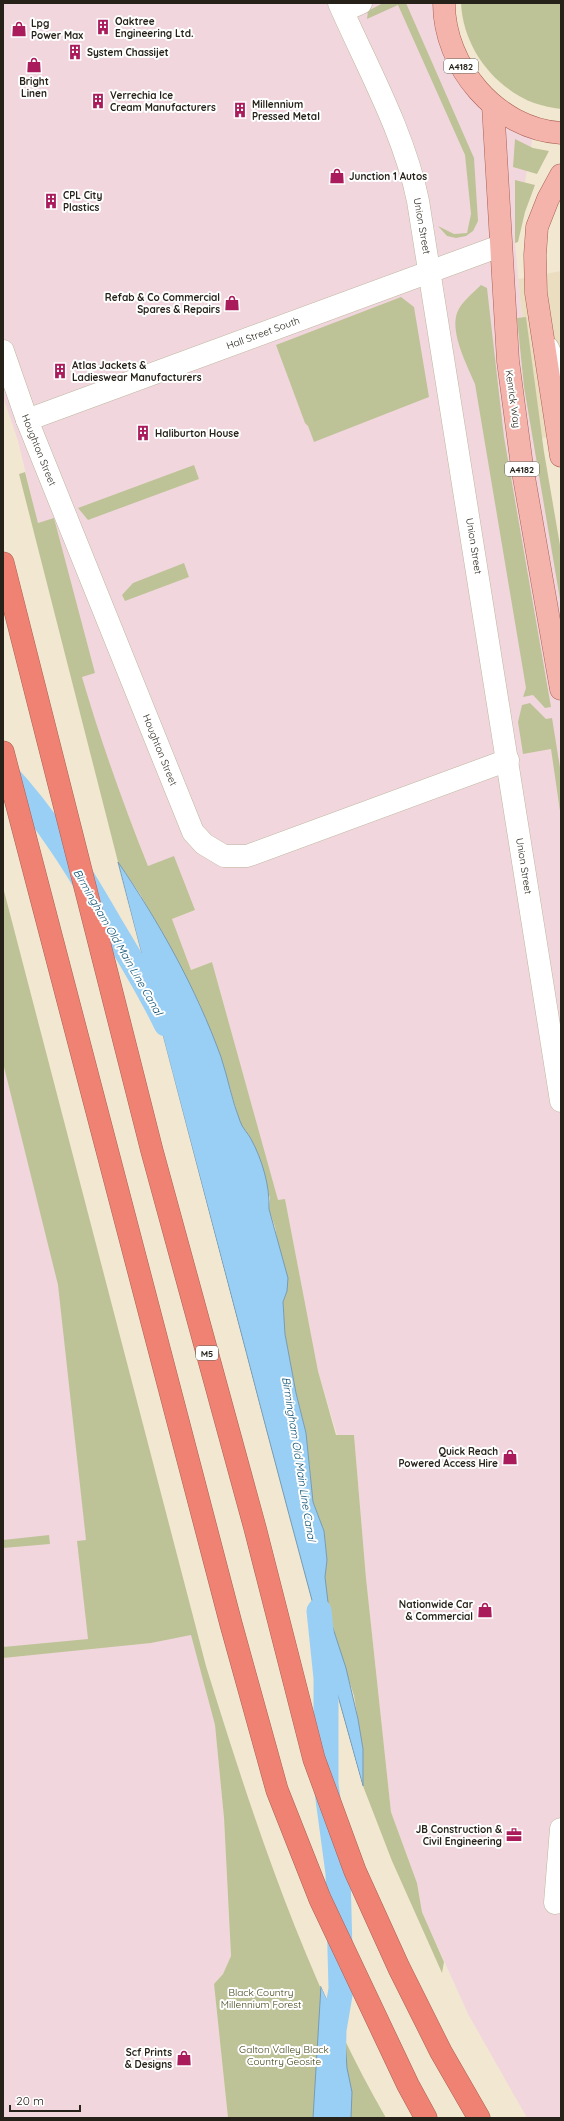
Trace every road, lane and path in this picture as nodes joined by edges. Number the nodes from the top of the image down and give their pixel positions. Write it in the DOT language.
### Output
graph roads {
  1 [pos="348,6"];
  2 [pos="440,8"];
  3 [pos="493,105"];
  4 [pos="561,134"];
  5 [pos="561,176"];
  6 [pos="500,246"];
  7 [pos="430,271"];
  8 [pos="542,334"];
  9 [pos="3,351"];
  10 [pos="561,378"];
  11 [pos="27,420"];
  12 [pos="561,456"];
  13 [pos="3,563"];
  14 [pos="561,689"];
  15 [pos="3,752"];
  16 [pos="508,760"];
  17 [pos="561,1101"];
  18 [pos="561,1829"];
  19 [pos="555,1903"];
  20 [pos="426,2118"];
  21 [pos="479,2118"];
  1 -- 7 [label="street, Union Street"];
  2 -- 3 [label="main road, A4182"];
  3 -- 4 [label="main road, A4182"];
  3 -- 6 [label="main road, Kenrick Way / A4182"];
  5 -- 8 [label="main road"];
  6 -- 7 [label="street, Hall Street South"];
  6 -- 14 [label="main road, Kenrick Way / A4182"];
  7 -- 11 [label="street, Hall Street South"];
  7 -- 16 [label="street, Union Street"];
  8 -- 10 [label="street"];
  8 -- 12 [label="main road"];
  9 -- 11 [label="street, Houghton Street"];
  11 -- 16 [label="street, Houghton Street"];
  13 -- 21 [label="highway, M5"];
  15 -- 20 [label="highway"];
  16 -- 17 [label="street, Union Street"];
  18 -- 19 [label="street"];
}
